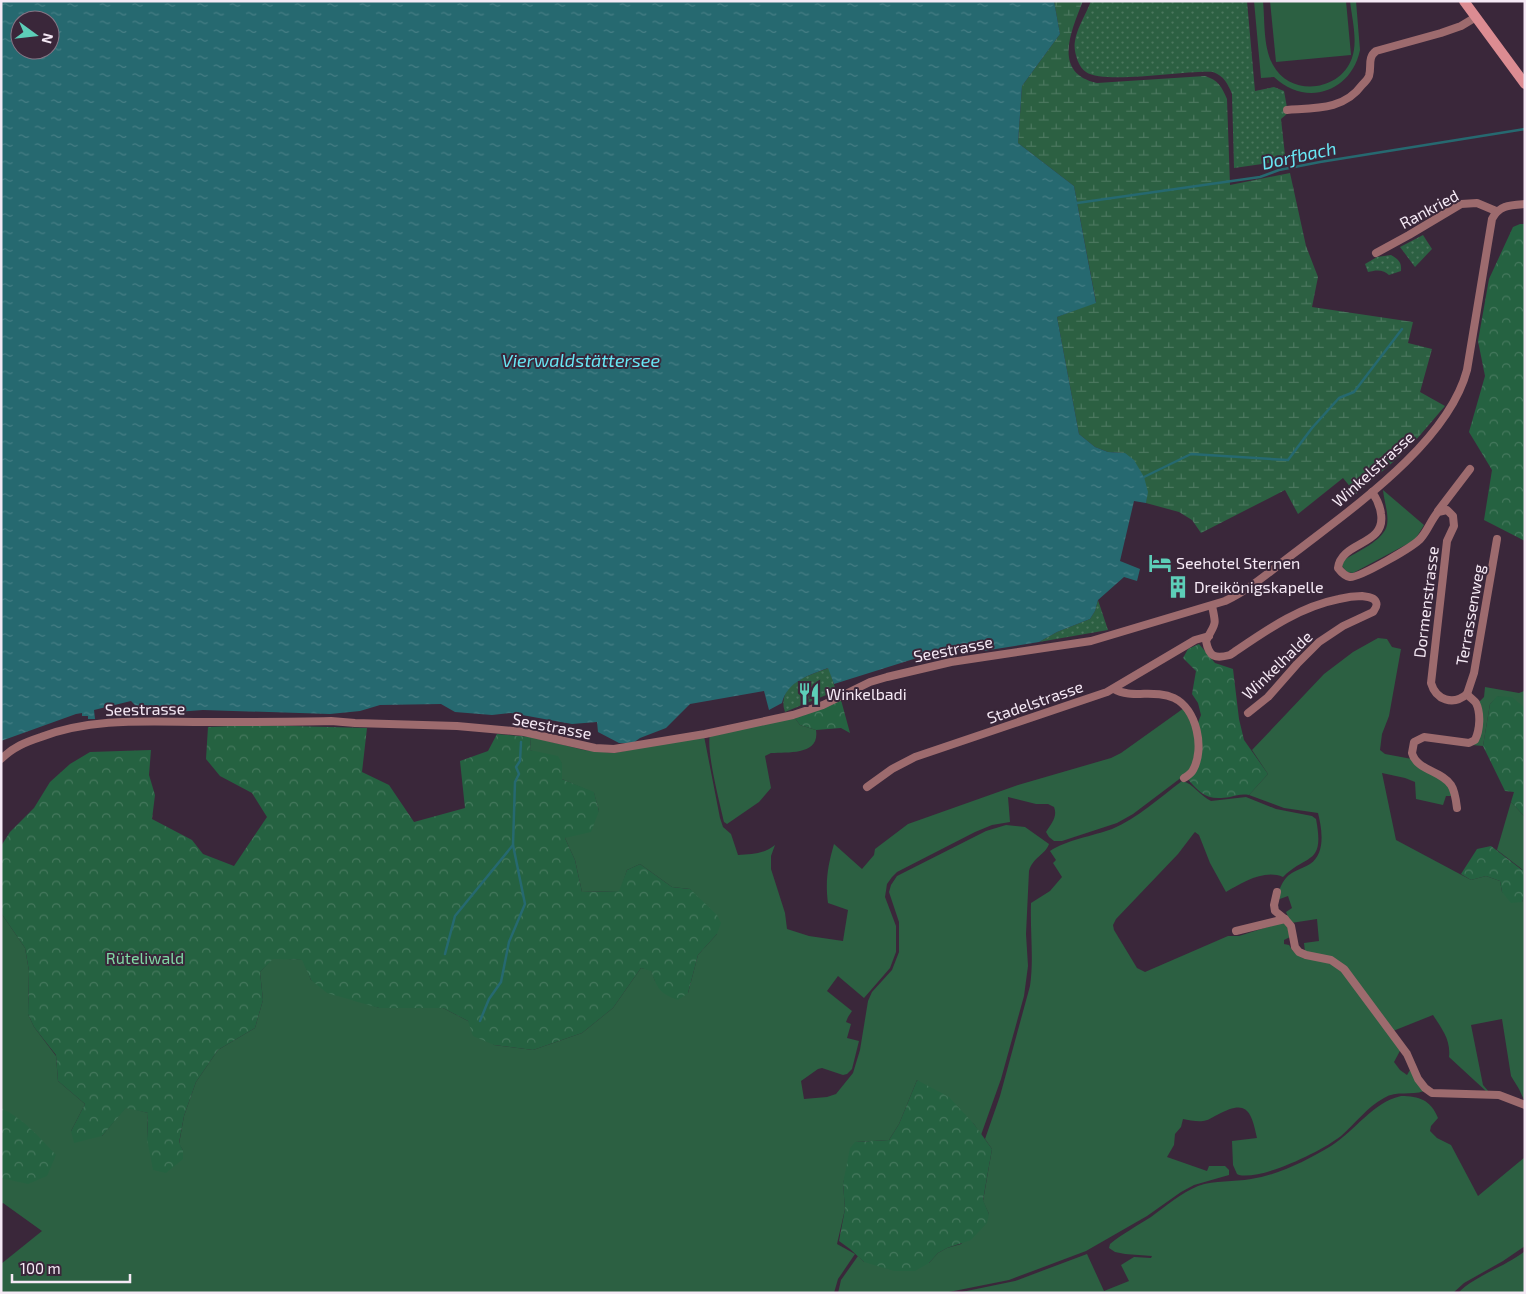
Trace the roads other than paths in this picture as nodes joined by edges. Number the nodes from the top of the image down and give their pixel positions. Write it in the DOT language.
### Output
graph roads {
  1 [pos="1464,1"];
  2 [pos="1476,17"];
  3 [pos="1525,84"];
  4 [pos="1287,110"];
  5 [pos="1525,204"];
  6 [pos="1496,211"];
  7 [pos="1376,253"];
  8 [pos="1470,469"];
  9 [pos="1372,492"];
  10 [pos="1438,512"];
  11 [pos="1498,539"];
  12 [pos="1212,606"];
  13 [pos="1209,636"];
  14 [pos="1114,688"];
  15 [pos="1467,694"];
  16 [pos="1248,713"];
  17 [pos="1,758"];
  18 [pos="1184,778"];
  19 [pos="867,787"];
  20 [pos="1457,808"];
  21 [pos="1277,892"];
  22 [pos="1285,919"];
  23 [pos="1236,931"];
  24 [pos="1525,1105"];
  1 -- 2 [label="main road"];
  2 -- 3 [label="main road"];
  2 -- 4 [label="street"];
  5 -- 6 [label="street"];
  6 -- 7 [label="street, Rankried"];
  6 -- 9 [label="street, Winkelstrasse"];
  8 -- 10 [label="street"];
  9 -- 10 [label="street, Dormenstrasse"];
  9 -- 12 [label="street, Winkelstrasse"];
  10 -- 15 [label="street, Dormenstrasse"];
  11 -- 15 [label="street, Terrassenweg"];
  12 -- 13 [label="street, Winkelhalde"];
  12 -- 17 [label="street, Seestrasse"];
  13 -- 14 [label="street, Stadelstrasse"];
  13 -- 16 [label="street, Winkelhalde"];
  14 -- 18 [label="street"];
  14 -- 19 [label="street, Stadelstrasse"];
  15 -- 20 [label="street"];
  21 -- 22 [label="street"];
  22 -- 23 [label="street"];
  22 -- 24 [label="street"];
}
